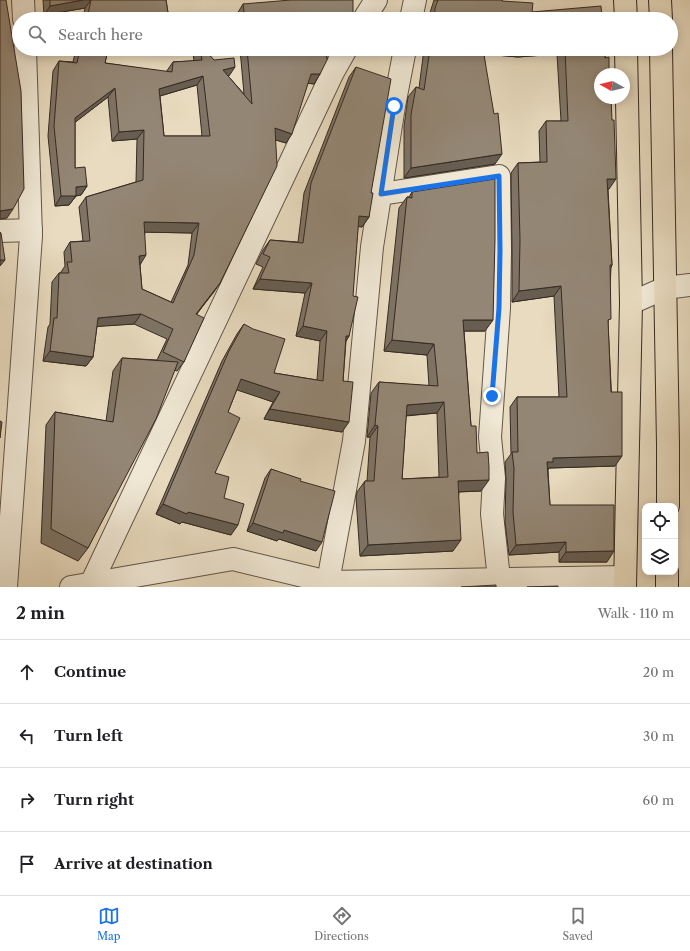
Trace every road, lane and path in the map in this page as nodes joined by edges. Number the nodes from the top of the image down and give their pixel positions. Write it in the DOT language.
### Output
graph roads {
  1 [pos="23,0"];
  2 [pos="376,0"];
  3 [pos="415,0"];
  4 [pos="625,0"];
  5 [pos="660,0"];
  6 [pos="24,12"];
  7 [pos="368,12"];
  8 [pos="412,12"];
  9 [pos="626,12"];
  10 [pos="661,12"];
  11 [pos="25,56"];
  12 [pos="342,56"];
  13 [pos="404,56"];
  14 [pos="626,56"];
  15 [pos="661,56"];
  16 [pos="381,194"];
  17 [pos="32,230"];
  18 [pos="0,231"];
  19 [pos="690,285"];
  20 [pos="665,288"];
  21 [pos="631,302"];
  22 [pos="668,503"];
  23 [pos="667,575"];
  24 [pos="499,579"];
  25 [pos="625,582"];
  26 [pos="327,584"];
  27 [pos="84,586"];
  28 [pos="6,587"];
  29 [pos="667,587"];
  1 -- 6 [label="street"];
  2 -- 7 [label="street"];
  3 -- 8 [label="street"];
  4 -- 9 [label="main road"];
  5 -- 10 [label="main road"];
  11 -- 17 [label="street"];
  12 -- 27 [label="street"];
  13 -- 16 [label="street"];
  14 -- 21 [label="main road"];
  15 -- 20 [label="main road"];
  16 -- 24 [label="street"];
  16 -- 26 [label="street"];
  17 -- 18 [label="street"];
  17 -- 28 [label="street"];
  19 -- 20 [label="street"];
  20 -- 21 [label="street"];
  20 -- 22 [label="main road"];
  21 -- 25 [label="main road"];
  23 -- 29 [label="main road"];
  24 -- 25 [label="street"];
  24 -- 26 [label="street"];
  26 -- 27 [label="street"];
}
